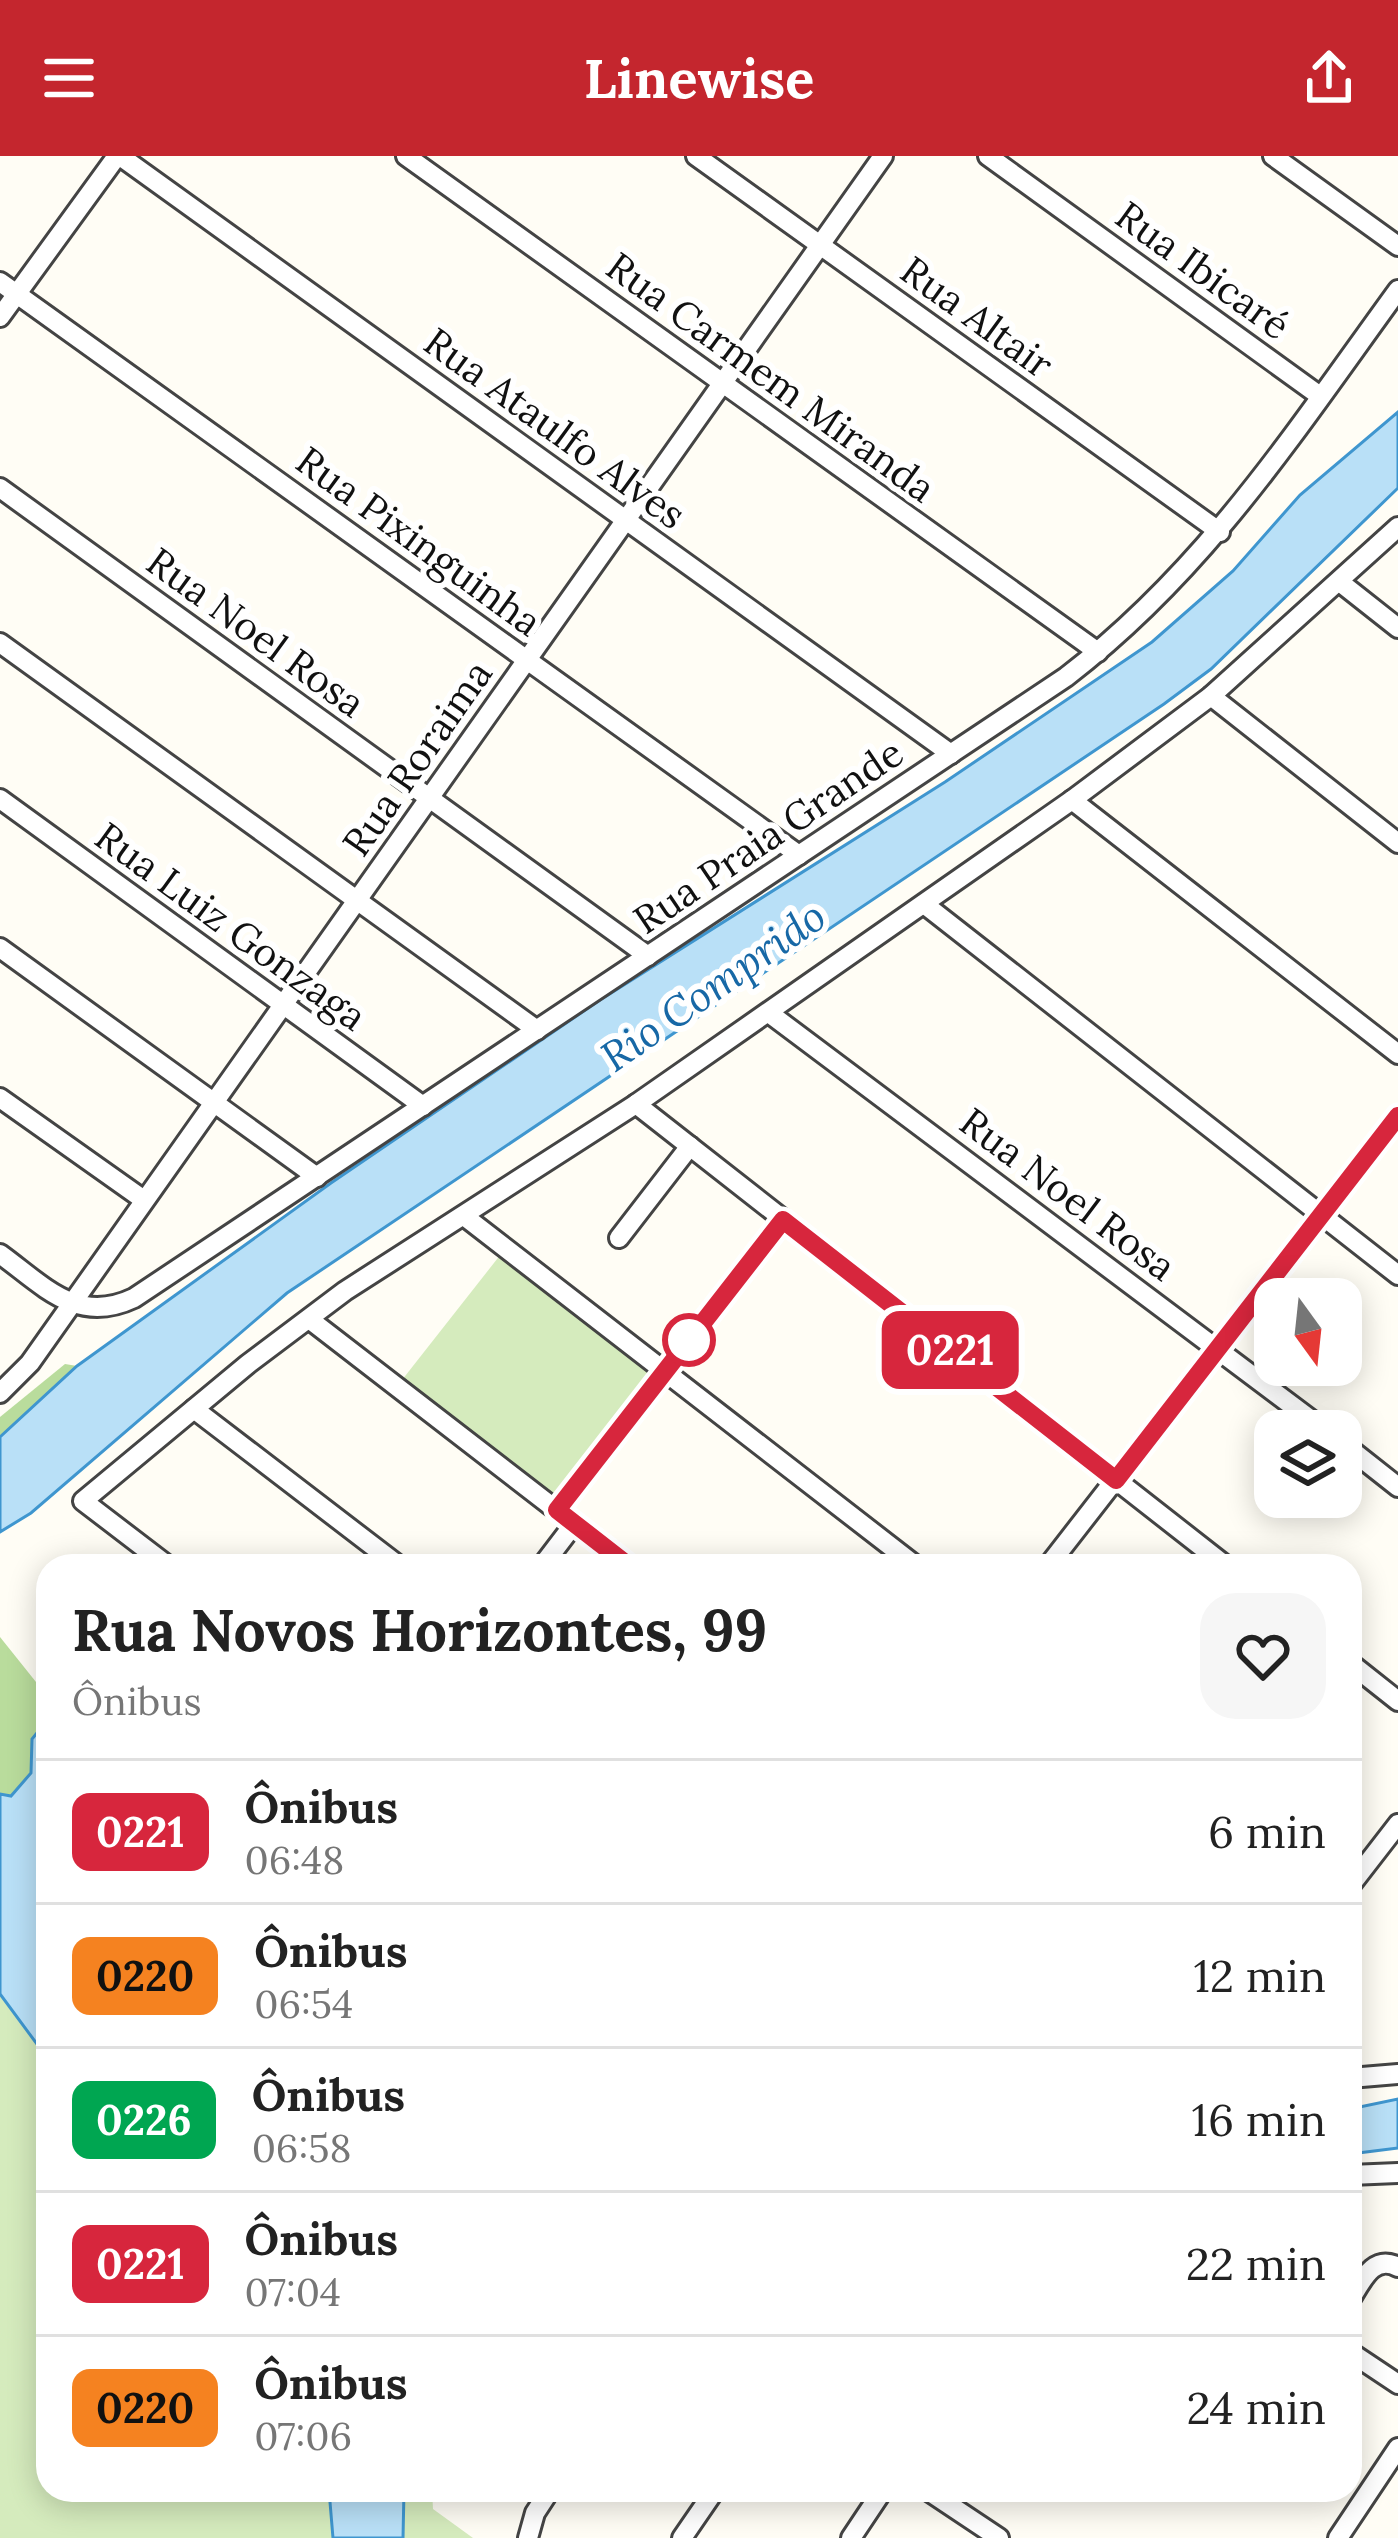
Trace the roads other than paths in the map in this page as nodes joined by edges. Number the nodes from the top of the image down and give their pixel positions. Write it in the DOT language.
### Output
graph roads {
  1 [pos="118,156"];
  2 [pos="406,156"];
  3 [pos="696,156"];
  4 [pos="883,156"];
  5 [pos="988,156"];
  6 [pos="1273,156"];
  7 [pos="820,244"];
  8 [pos="1398,246"];
  9 [pos="0,282"];
  10 [pos="1398,290"];
  11 [pos="17,294"];
  12 [pos="0,317"];
  13 [pos="723,382"];
  14 [pos="1321,396"];
  15 [pos="0,488"];
  16 [pos="626,519"];
  17 [pos="1398,527"];
  18 [pos="1220,532"];
  19 [pos="1340,583"];
  20 [pos="1398,628"];
  21 [pos="0,643"];
  22 [pos="1098,652"];
  23 [pos="526,659"];
  24 [pos="1211,696"];
  25 [pos="951,754"];
  26 [pos="429,798"];
  27 [pos="0,799"];
  28 [pos="1072,800"];
  29 [pos="1398,843"];
  30 [pos="799,855"];
  31 [pos="357,900"];
  32 [pos="924,904"];
  33 [pos="0,948"];
  34 [pos="648,956"];
  35 [pos="284,1004"];
  36 [pos="769,1013"];
  37 [pos="537,1030"];
  38 [pos="1398,1054"];
  39 [pos="0,1098"];
  40 [pos="214,1102"];
  41 [pos="636,1104"];
  42 [pos="423,1106"];
  43 [pos="1398,1116"];
  44 [pos="690,1146"];
  45 [pos="317,1177"];
  46 [pos="144,1200"];
  47 [pos="1322,1215"];
  48 [pos="464,1216"];
  49 [pos="783,1220"];
  50 [pos="619,1238"];
  51 [pos="0,1254"];
  52 [pos="1398,1275"];
  53 [pos="70,1304"];
  54 [pos="308,1319"];
  55 [pos="1219,1347"];
  56 [pos="665,1371"];
  57 [pos="0,1393"];
  58 [pos="194,1409"];
  59 [pos="1299,1410"];
  60 [pos="1362,1459"];
  61 [pos="1116,1480"];
  62 [pos="1398,1487"];
  63 [pos="557,1510"];
  64 [pos="574,1524"];
  65 [pos="152,1554"];
  66 [pos="383,1554"];
  67 [pos="551,1554"];
  68 [pos="613,1554"];
  69 [pos="901,1554"];
  70 [pos="1057,1554"];
  71 [pos="1211,1554"];
  72 [pos="1362,1672"];
  73 [pos="1398,1701"];
  74 [pos="1398,1824"];
  75 [pos="1362,1870"];
  76 [pos="1398,2060"];
  77 [pos="1392,2075"];
  78 [pos="1362,2077"];
  79 [pos="1398,2173"];
  80 [pos="1362,2174"];
  81 [pos="1398,2267"];
  82 [pos="1362,2283"];
  83 [pos="1362,2360"];
  84 [pos="1398,2384"];
  85 [pos="1398,2448"];
  86 [pos="544,2502"];
  87 [pos="707,2502"];
  88 [pos="875,2502"];
  89 [pos="945,2502"];
  90 [pos="527,2534"];
  91 [pos="682,2538"];
  92 [pos="850,2538"];
  93 [pos="998,2538"];
  94 [pos="1338,2538"];
  1 -- 11 [label="street"];
  1 -- 16 [label="street, Rua Ataulfo Alves"];
  2 -- 13 [label="street, Rua Carmem Miranda"];
  3 -- 7 [label="street, Rua Altair"];
  4 -- 7 [label="street, Rua Roraima"];
  5 -- 14 [label="street, Rua Ibicaré"];
  6 -- 8 [label="street"];
  7 -- 13 [label="street, Rua Roraima"];
  7 -- 18 [label="street, Rua Altair"];
  9 -- 11 [label="street, Rua Pixinguinha"];
  10 -- 14 [label="street, Rua Praia Grande"];
  11 -- 12 [label="street"];
  11 -- 23 [label="street, Rua Pixinguinha"];
  13 -- 16 [label="street, Rua Roraima"];
  13 -- 22 [label="street, Rua Carmem Miranda"];
  14 -- 18 [label="street, Rua Praia Grande"];
  15 -- 26 [label="street, Rua Noel Rosa"];
  16 -- 23 [label="street, Rua Roraima"];
  16 -- 25 [label="street, Rua Ataulfo Alves"];
  17 -- 19 [label="street"];
  18 -- 22 [label="street, Rua Praia Grande"];
  19 -- 20 [label="street"];
  19 -- 24 [label="street"];
  21 -- 31 [label="street"];
  22 -- 25 [label="street, Rua Praia Grande"];
  23 -- 26 [label="street, Rua Roraima"];
  23 -- 30 [label="street, Rua Pixinguinha"];
  24 -- 28 [label="street"];
  24 -- 29 [label="street"];
  25 -- 30 [label="street, Rua Praia Grande"];
  26 -- 31 [label="street, Rua Roraima"];
  26 -- 34 [label="street, Rua Noel Rosa"];
  27 -- 35 [label="street, Rua Luiz Gonzaga"];
  28 -- 32 [label="street"];
  28 -- 38 [label="street"];
  30 -- 34 [label="street, Rua Praia Grande"];
  31 -- 35 [label="street, Rua Roraima"];
  31 -- 37 [label="street"];
  32 -- 36 [label="street"];
  32 -- 47 [label="street"];
  33 -- 40 [label="street"];
  34 -- 37 [label="street, Rua Praia Grande"];
  35 -- 40 [label="street, Rua Roraima"];
  35 -- 42 [label="street, Rua Luiz Gonzaga"];
  36 -- 41 [label="street"];
  36 -- 55 [label="street, Rua Noel Rosa"];
  37 -- 42 [label="street, Rua Praia Grande"];
  39 -- 46 [label="street"];
  40 -- 45 [label="street"];
  40 -- 46 [label="street, Rua Roraima"];
  41 -- 44 [label="street"];
  41 -- 48 [label="street"];
  42 -- 45 [label="street, Rua Praia Grande"];
  43 -- 47 [label="street"];
  44 -- 49 [label="street"];
  44 -- 50 [label="street"];
  45 -- 53 [label="street, Rua Praia Grande"];
  46 -- 53 [label="street, Rua Roraima"];
  47 -- 52 [label="street"];
  47 -- 55 [label="street"];
  48 -- 54 [label="street"];
  48 -- 56 [label="street"];
  49 -- 56 [label="street"];
  49 -- 61 [label="street"];
  51 -- 53 [label="street"];
  53 -- 57 [label="street, Rua Roraima"];
  54 -- 58 [label="street"];
  54 -- 63 [label="street"];
  55 -- 59 [label="street, Rua Noel Rosa"];
  55 -- 61 [label="street"];
  56 -- 63 [label="street"];
  56 -- 69 [label="street"];
  58 -- 65 [label="street"];
  58 -- 66 [label="street"];
  60 -- 62 [label="street"];
  61 -- 70 [label="street"];
  61 -- 71 [label="street"];
  63 -- 64 [label="street"];
  64 -- 67 [label="street"];
  64 -- 68 [label="street"];
  72 -- 73 [label="street"];
  74 -- 75 [label="street"];
  76 -- 77 [label="street"];
  77 -- 78 [label="street"];
  79 -- 80 [label="street"];
  81 -- 82 [label="street"];
  83 -- 84 [label="street"];
  85 -- 94 [label="street"];
  86 -- 90 [label="street"];
  87 -- 91 [label="street"];
  88 -- 92 [label="street"];
  89 -- 93 [label="street"];
}
